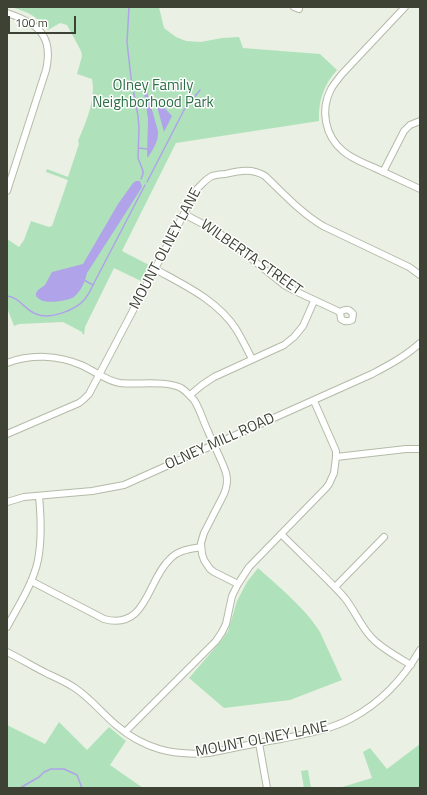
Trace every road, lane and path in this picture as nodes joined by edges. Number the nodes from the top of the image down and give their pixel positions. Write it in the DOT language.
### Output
graph roads {
  1 [pos="405,7"];
  2 [pos="7,13"];
  3 [pos="420,121"];
  4 [pos="384,172"];
  5 [pos="420,189"];
  6 [pos="7,191"];
  7 [pos="184,214"];
  8 [pos="155,269"];
  9 [pos="420,275"];
  10 [pos="314,301"];
  11 [pos="340,312"];
  12 [pos="420,343"];
  13 [pos="252,359"];
  14 [pos="7,363"];
  15 [pos="99,374"];
  16 [pos="190,395"];
  17 [pos="314,401"];
  18 [pos="7,434"];
  19 [pos="214,445"];
  20 [pos="420,449"];
  21 [pos="336,457"];
  22 [pos="39,496"];
  23 [pos="7,502"];
  24 [pos="281,534"];
  25 [pos="384,536"];
  26 [pos="201,547"];
  27 [pos="31,581"];
  28 [pos="238,584"];
  29 [pos="335,588"];
  30 [pos="7,627"];
  31 [pos="420,650"];
  32 [pos="7,652"];
  33 [pos="411,666"];
  34 [pos="125,732"];
  35 [pos="259,743"];
  36 [pos="267,788"];
  1 -- 4 [label="street"];
  2 -- 6 [label="street"];
  3 -- 4 [label="street"];
  4 -- 5 [label="street"];
  7 -- 8 [label="street, MOUNT OLNEY LANE"];
  7 -- 9 [label="street, MOUNT OLNEY LANE"];
  7 -- 10 [label="street, WILBERTA STREET"];
  8 -- 13 [label="street"];
  8 -- 15 [label="street, MOUNT OLNEY LANE"];
  10 -- 11 [label="street, WILBERTA STREET"];
  10 -- 13 [label="street"];
  12 -- 17 [label="street, OLNEY MILL ROAD"];
  13 -- 16 [label="street"];
  14 -- 15 [label="street"];
  15 -- 16 [label="street"];
  15 -- 18 [label="street, MOUNT OLNEY LANE"];
  16 -- 19 [label="street"];
  17 -- 19 [label="street, OLNEY MILL ROAD"];
  17 -- 21 [label="street"];
  19 -- 22 [label="street, OLNEY MILL ROAD"];
  19 -- 26 [label="street"];
  20 -- 21 [label="street"];
  21 -- 24 [label="street"];
  22 -- 23 [label="street, OLNEY MILL ROAD"];
  22 -- 27 [label="street"];
  24 -- 28 [label="street"];
  24 -- 29 [label="street"];
  25 -- 29 [label="street"];
  26 -- 27 [label="street"];
  26 -- 28 [label="street"];
  27 -- 30 [label="street"];
  28 -- 34 [label="street"];
  29 -- 33 [label="street"];
  31 -- 33 [label="street, MOUNT OLNEY LANE"];
  32 -- 34 [label="street, MOUNT OLNEY LANE"];
  33 -- 35 [label="street, MOUNT OLNEY LANE"];
  34 -- 35 [label="street, MOUNT OLNEY LANE"];
  35 -- 36 [label="street"];
}
